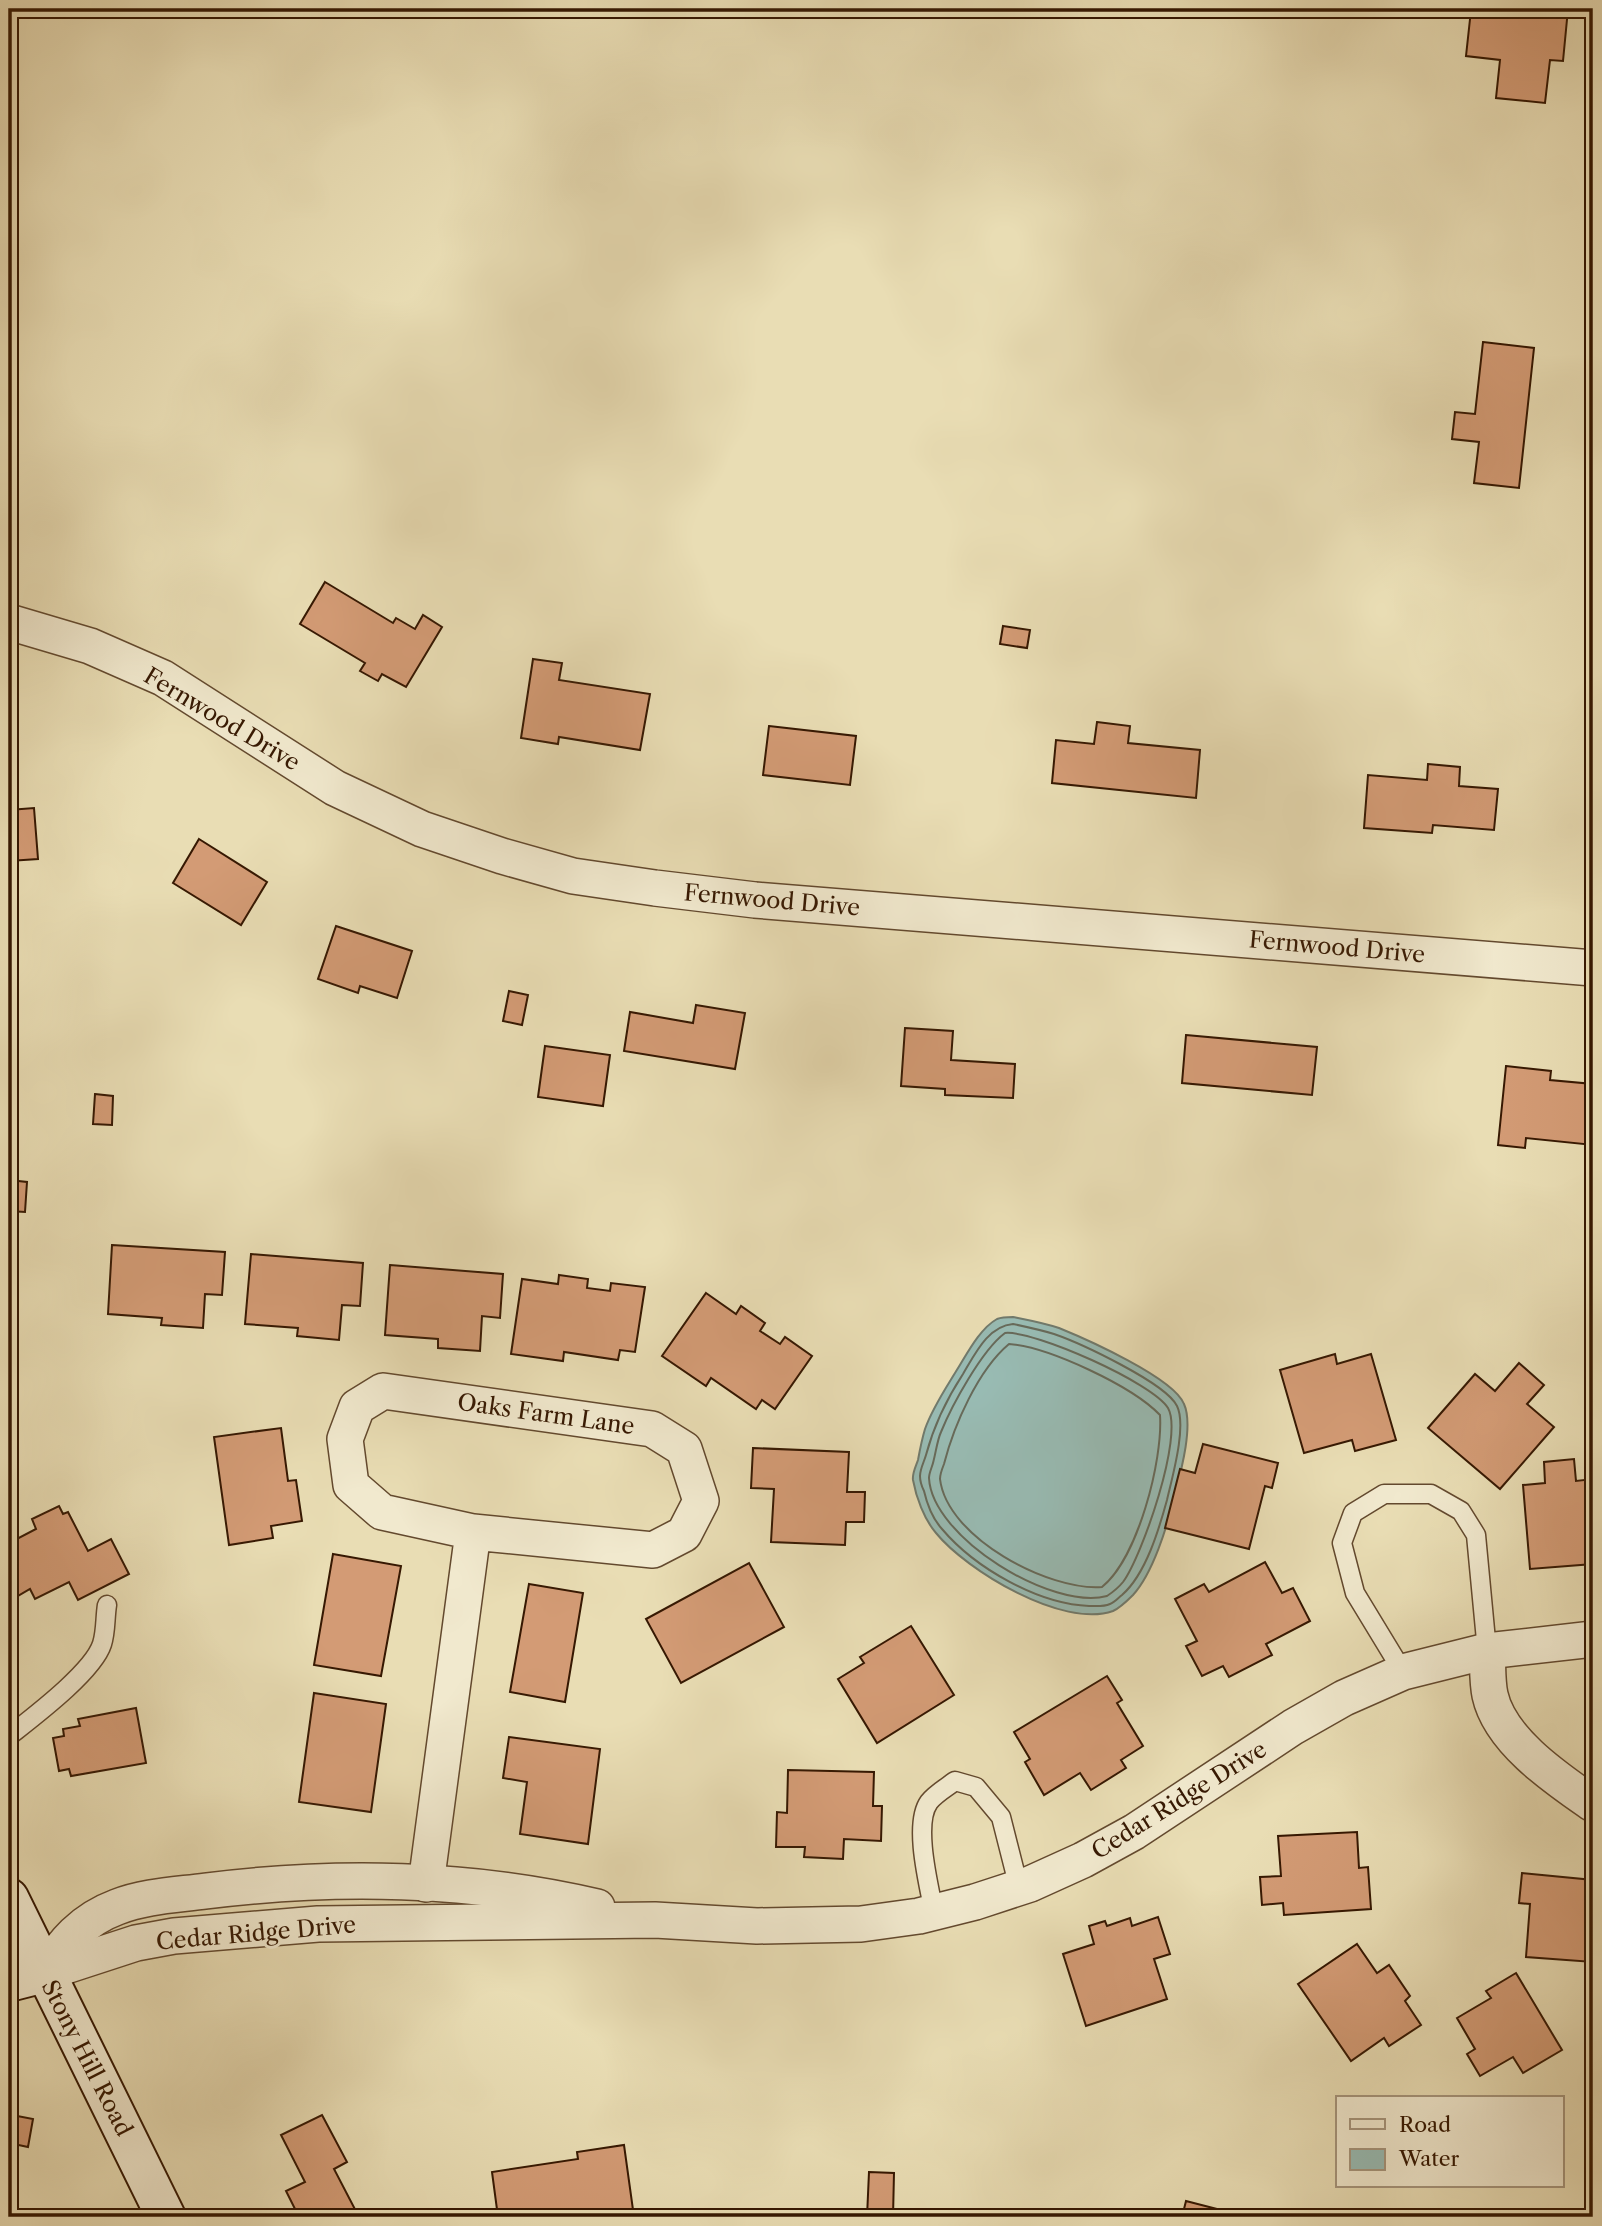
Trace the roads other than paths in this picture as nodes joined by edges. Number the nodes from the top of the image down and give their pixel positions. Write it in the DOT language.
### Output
graph roads {
  1 [pos="9,622"];
  2 [pos="1593,968"];
  3 [pos="473,1532"];
  4 [pos="107,1605"];
  5 [pos="1593,1639"];
  6 [pos="1488,1651"];
  7 [pos="1403,1672"];
  8 [pos="9,1736"];
  9 [pos="1593,1804"];
  10 [pos="426,1884"];
  11 [pos="1019,1888"];
  12 [pos="9,1898"];
  13 [pos="934,1912"];
  14 [pos="655,1920"];
  15 [pos="26,1978"];
  16 [pos="166,2217"];
  1 -- 2 [label="street, Fernwood Drive"];
  3 -- 3 [label="street, Oaks Farm Lane"];
  3 -- 10 [label="street"];
  4 -- 8 [label="lane"];
  5 -- 6 [label="street"];
  6 -- 7 [label="street"];
  6 -- 7 [label="lane"];
  6 -- 9 [label="street"];
  7 -- 11 [label="street, Cedar Ridge Drive"];
  10 -- 14 [label="street, Cedar Ridge Drive"];
  10 -- 15 [label="street, Cedar Ridge Drive"];
  11 -- 13 [label="street, Cedar Ridge Drive"];
  11 -- 13 [label="lane"];
  12 -- 15 [label="main road, Stony Hill Road"];
  13 -- 14 [label="street, Cedar Ridge Drive"];
  14 -- 15 [label="street, Cedar Ridge Drive"];
  15 -- 16 [label="main road, Stony Hill Road"];
}
